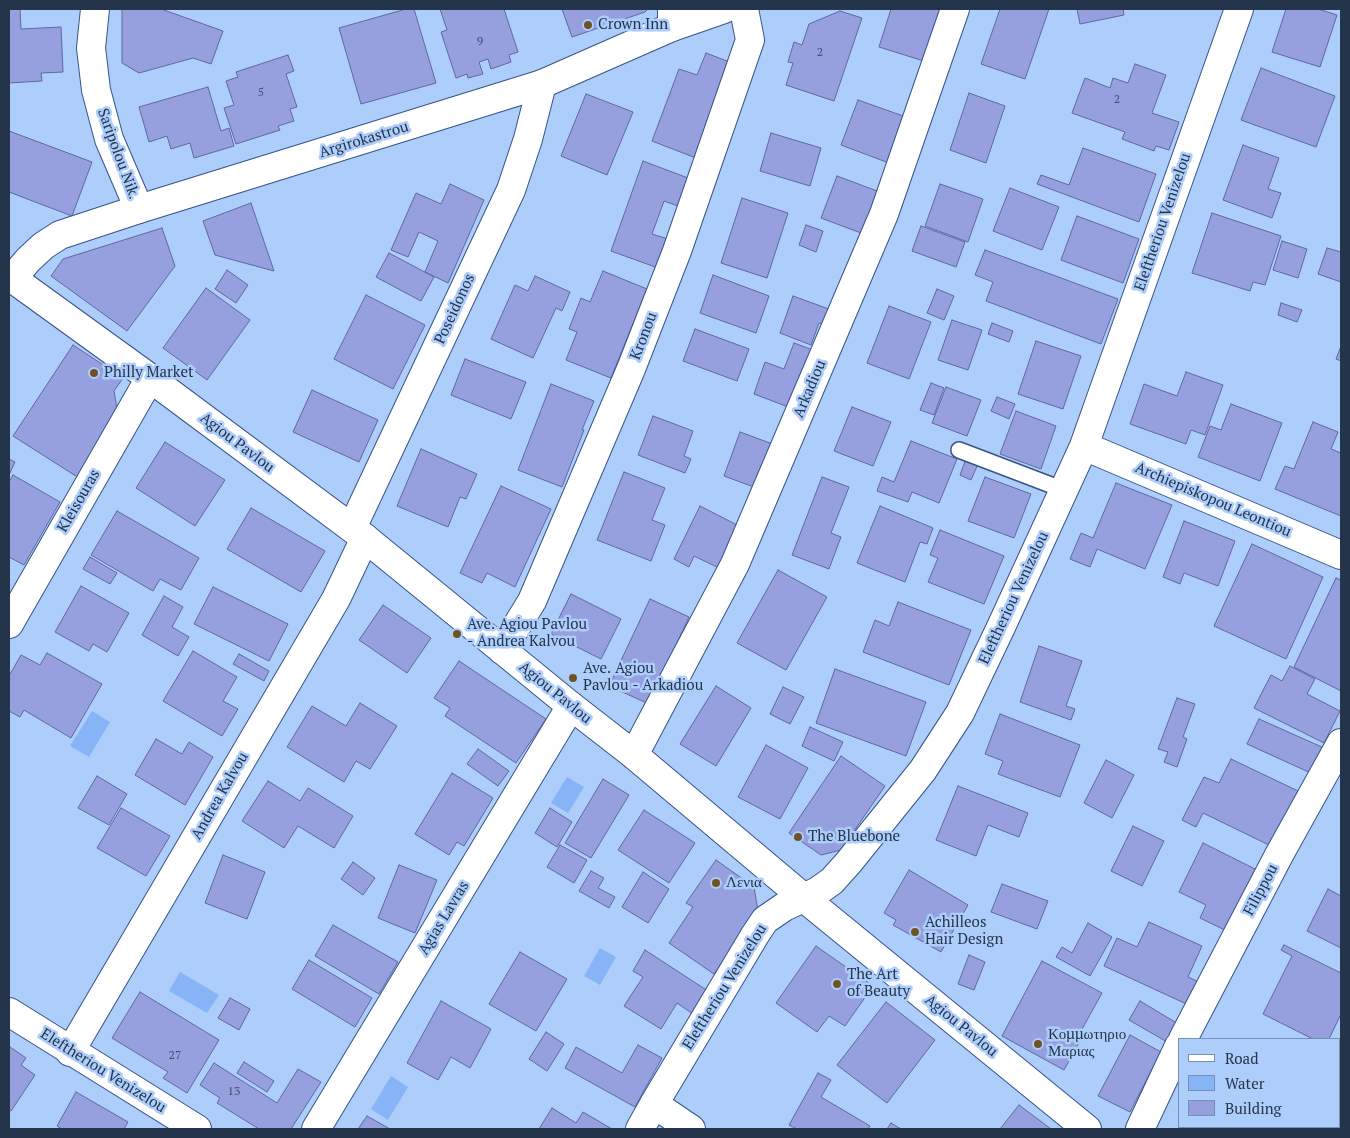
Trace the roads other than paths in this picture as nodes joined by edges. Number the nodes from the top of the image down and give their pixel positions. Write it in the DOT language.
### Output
graph roads {
  1 [pos="95,9"];
  2 [pos="724,9"];
  3 [pos="744,9"];
  4 [pos="955,9"];
  5 [pos="1238,9"];
  6 [pos="672,18"];
  7 [pos="542,84"];
  8 [pos="139,209"];
  9 [pos="11,278"];
  10 [pos="150,378"];
  11 [pos="1084,446"];
  12 [pos="959,450"];
  13 [pos="1064,490"];
  14 [pos="358,533"];
  15 [pos="1341,555"];
  16 [pos="9,624"];
  17 [pos="502,650"];
  18 [pos="571,706"];
  19 [pos="1341,743"];
  20 [pos="634,755"];
  21 [pos="804,898"];
  22 [pos="9,1012"];
  23 [pos="1184,1038"];
  24 [pos="1178,1048"];
  25 [pos="70,1052"];
  26 [pos="654,1104"];
  27 [pos="197,1129"];
  28 [pos="316,1129"];
  29 [pos="640,1129"];
  30 [pos="691,1129"];
  31 [pos="1087,1129"];
  32 [pos="1140,1129"];
  1 -- 8 [label="street, Saripolou Nik."];
  2 -- 6 [label="street, Argirokastrou"];
  3 -- 17 [label="street, Kronou"];
  4 -- 20 [label="street, Arkadiou"];
  5 -- 11 [label="street, Eleftheriou Venizelou"];
  6 -- 7 [label="street, Argirokastrou"];
  7 -- 8 [label="street, Argirokastrou"];
  7 -- 14 [label="street, Poseidonos"];
  8 -- 9 [label="street, Argirokastrou"];
  9 -- 10 [label="street, Agiou Pavlou"];
  10 -- 14 [label="street, Agiou Pavlou"];
  10 -- 16 [label="street, Kleisouras"];
  11 -- 13 [label="street, Eleftheriou Venizelou"];
  11 -- 15 [label="street, Archiepiskopou Leontiou"];
  12 -- 13 [label="lane"];
  13 -- 21 [label="street, Eleftheriou Venizelou"];
  14 -- 17 [label="street, Agiou Pavlou"];
  14 -- 25 [label="street, Andrea Kalvou"];
  17 -- 18 [label="street, Agiou Pavlou"];
  18 -- 20 [label="street, Agiou Pavlou"];
  18 -- 28 [label="street, Agias Lavras"];
  19 -- 23 [label="street, Filippou"];
  20 -- 21 [label="street, Agiou Pavlou"];
  21 -- 26 [label="street, Eleftheriou Venizelou"];
  21 -- 31 [label="street, Agiou Pavlou"];
  22 -- 25 [label="street, Eleftheriou Venizelou"];
  24 -- 32 [label="street"];
  25 -- 27 [label="street, Eleftheriou Venizelou"];
  26 -- 29 [label="street, Eleftheriou Venizelou"];
  26 -- 30 [label="street"];
}
